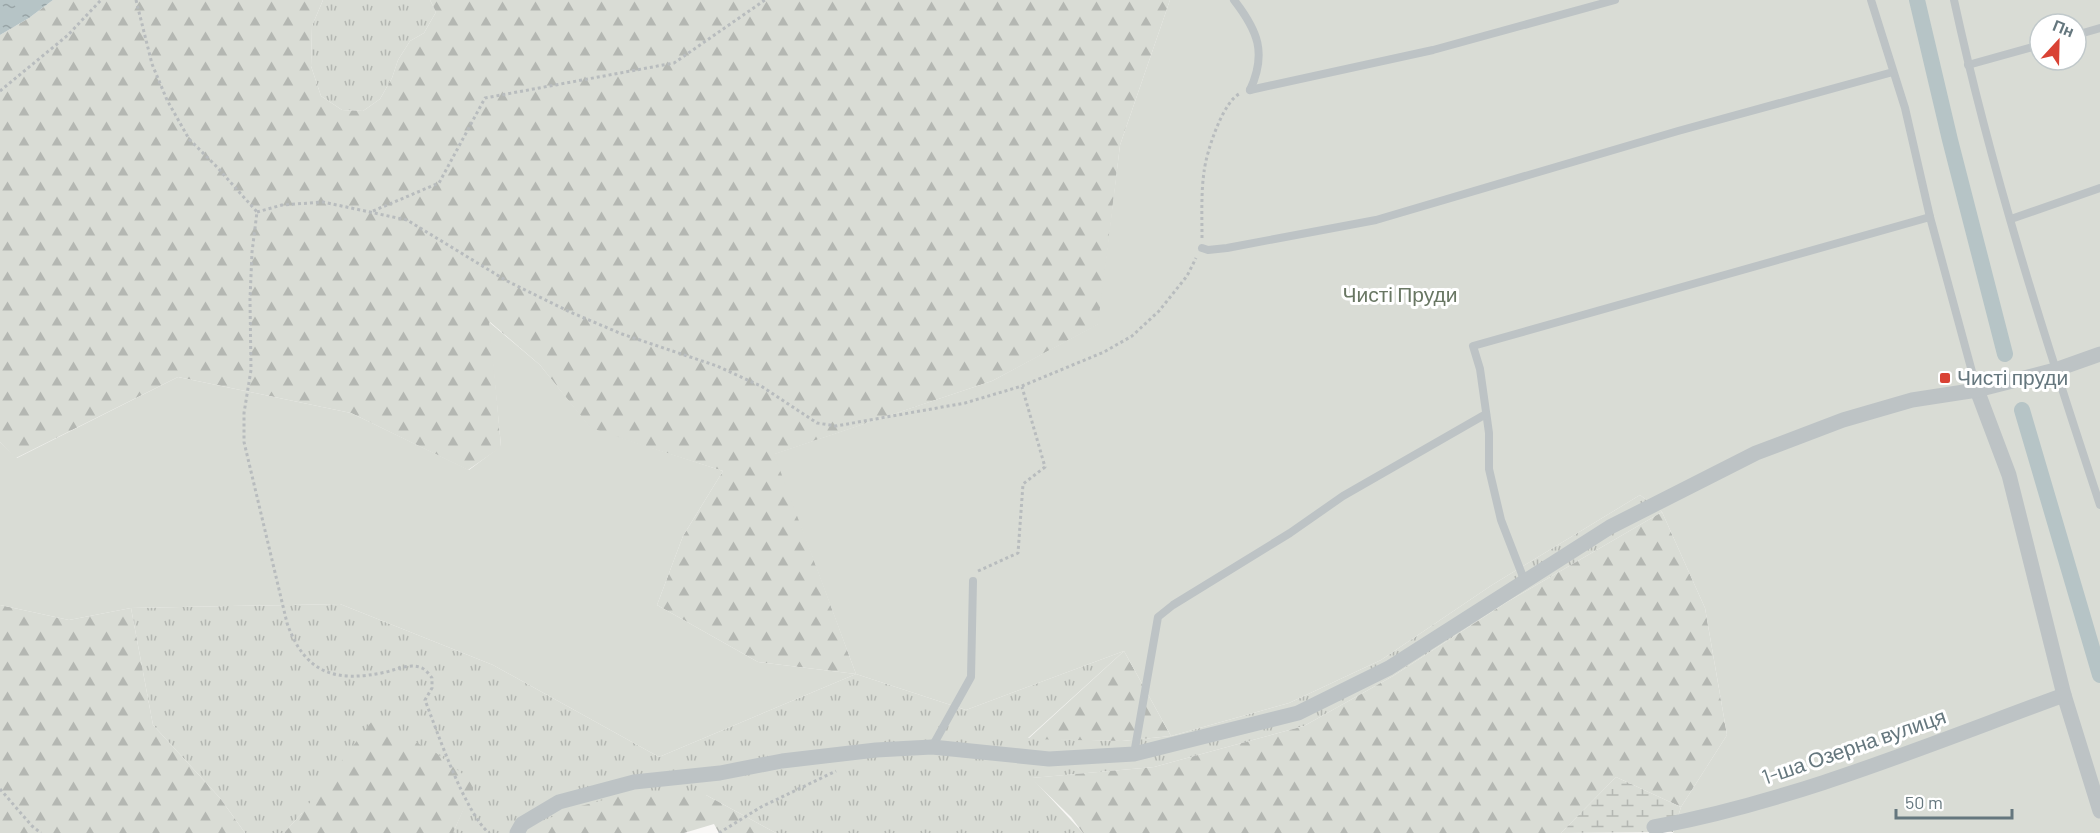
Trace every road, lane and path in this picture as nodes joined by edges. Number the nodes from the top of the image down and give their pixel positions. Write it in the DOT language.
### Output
graph roads {
  1 [pos="101,0"];
  2 [pos="136,0"];
  3 [pos="765,0"];
  4 [pos="1234,0"];
  5 [pos="1615,0"];
  6 [pos="1871,0"];
  7 [pos="1954,0"];
  8 [pos="2028,48"];
  9 [pos="1968,65"];
  10 [pos="1893,72"];
  11 [pos="1250,90"];
  12 [pos="0,91"];
  13 [pos="2100,188"];
  14 [pos="371,211"];
  15 [pos="257,212"];
  16 [pos="1930,217"];
  17 [pos="2011,219"];
  18 [pos="1202,248"];
  19 [pos="2100,354"];
  20 [pos="2055,370"];
  21 [pos="1022,386"];
  22 [pos="1977,390"];
  23 [pos="1486,414"];
  24 [pos="2100,504"];
  25 [pos="973,581"];
  26 [pos="1525,582"];
  27 [pos="2064,695"];
  28 [pos="932,747"];
  29 [pos="1134,754"];
  30 [pos="845,766"];
  31 [pos="0,789"];
  32 [pos="2100,811"];
  33 [pos="1654,827"];
  34 [pos="41,833"];
  35 [pos="489,833"];
  36 [pos="517,833"];
  37 [pos="718,833"];
  1 -- 12 [label="path"];
  2 -- 15 [label="path"];
  3 -- 14 [label="path"];
  4 -- 11 [label="lane"];
  5 -- 11 [label="lane"];
  6 -- 10 [label="lane"];
  7 -- 9 [label="lane"];
  8 -- 9 [label="lane"];
  9 -- 17 [label="lane"];
  10 -- 16 [label="lane"];
  10 -- 18 [label="lane"];
  11 -- 18 [label="path"];
  13 -- 17 [label="lane"];
  14 -- 15 [label="path"];
  14 -- 21 [label="path"];
  15 -- 35 [label="path"];
  16 -- 22 [label="lane"];
  16 -- 23 [label="lane"];
  17 -- 20 [label="lane"];
  18 -- 21 [label="path"];
  19 -- 20 [label="street"];
  20 -- 22 [label="street"];
  20 -- 24 [label="lane"];
  21 -- 25 [label="path"];
  22 -- 26 [label="street"];
  22 -- 27 [label="street"];
  23 -- 26 [label="lane"];
  23 -- 29 [label="lane"];
  25 -- 28 [label="lane"];
  26 -- 29 [label="street"];
  27 -- 32 [label="street"];
  27 -- 33 [label="street, 1-ша Озерна вулиця"];
  28 -- 29 [label="street"];
  28 -- 36 [label="street"];
  30 -- 37 [label="path"];
  31 -- 34 [label="path"];
}
